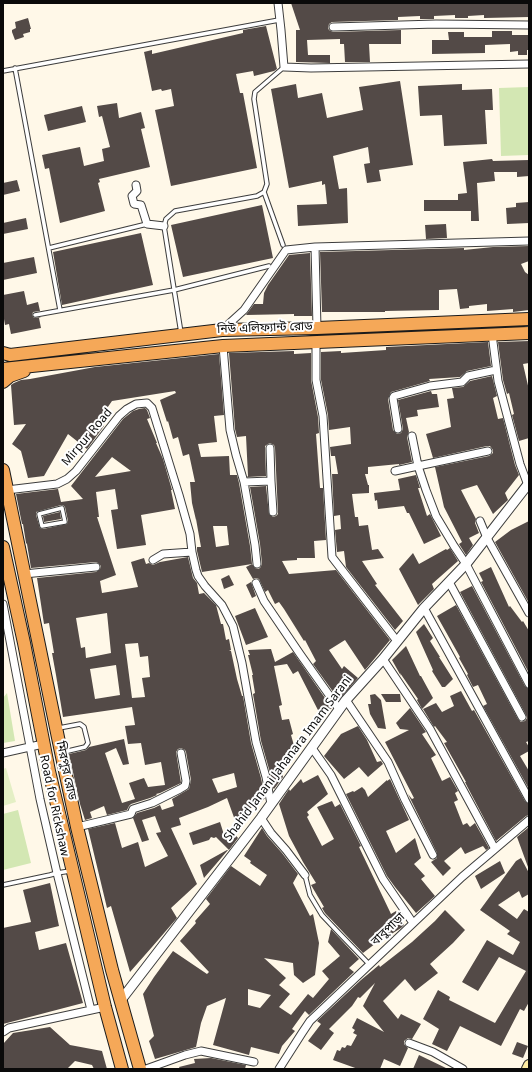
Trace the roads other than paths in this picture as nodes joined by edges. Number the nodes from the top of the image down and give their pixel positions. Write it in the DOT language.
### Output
graph roads {
  1 [pos="278,3"];
  2 [pos="280,20"];
  3 [pos="529,25"];
  4 [pos="333,27"];
  5 [pos="529,64"];
  6 [pos="284,67"];
  7 [pos="16,68"];
  8 [pos="3,71"];
  9 [pos="136,185"];
  10 [pos="264,192"];
  11 [pos="147,224"];
  12 [pos="164,226"];
  13 [pos="529,241"];
  14 [pos="283,246"];
  15 [pos="315,247"];
  16 [pos="48,248"];
  17 [pos="269,266"];
  18 [pos="174,290"];
  19 [pos="60,310"];
  20 [pos="35,315"];
  21 [pos="529,319"];
  22 [pos="317,328"];
  23 [pos="222,330"];
  24 [pos="529,333"];
  25 [pos="492,334"];
  26 [pos="181,335"];
  27 [pos="316,342"];
  28 [pos="223,346"];
  29 [pos="3,353"];
  30 [pos="56,363"];
  31 [pos="3,369"];
  32 [pos="496,370"];
  33 [pos="3,382"];
  34 [pos="398,429"];
  35 [pos="412,436"];
  36 [pos="270,448"];
  37 [pos="488,450"];
  38 [pos="418,466"];
  39 [pos="3,470"];
  40 [pos="395,471"];
  41 [pos="272,481"];
  42 [pos="244,482"];
  43 [pos="528,485"];
  44 [pos="7,490"];
  45 [pos="273,512"];
  46 [pos="480,521"];
  47 [pos="65,522"];
  48 [pos="488,538"];
  49 [pos="3,547"];
  50 [pos="192,552"];
  51 [pos="153,560"];
  52 [pos="257,564"];
  53 [pos="466,564"];
  54 [pos="96,566"];
  55 [pos="24,574"];
  56 [pos="449,582"];
  57 [pos="256,583"];
  58 [pos="3,604"];
  59 [pos="424,608"];
  60 [pos="529,613"];
  61 [pos="396,641"];
  62 [pos="383,659"];
  63 [pos="529,684"];
  64 [pos="346,700"];
  65 [pos="339,709"];
  66 [pos="522,717"];
  67 [pos="57,734"];
  68 [pos="43,744"];
  69 [pos="30,747"];
  70 [pos="312,748"];
  71 [pos="61,752"];
  72 [pos="3,753"];
  73 [pos="181,753"];
  74 [pos="529,799"];
  75 [pos="271,804"];
  76 [pos="261,818"];
  77 [pos="529,820"];
  78 [pos="77,827"];
  79 [pos="495,849"];
  80 [pos="433,855"];
  81 [pos="72,870"];
  82 [pos="56,873"];
  83 [pos="305,875"];
  84 [pos="3,885"];
  85 [pos="413,923"];
  86 [pos="369,964"];
  87 [pos="121,1000"];
  88 [pos="105,1007"];
  89 [pos="91,1010"];
  90 [pos="3,1032"];
  91 [pos="409,1043"];
  92 [pos="254,1062"];
  93 [pos="529,1065"];
  94 [pos="122,1069"];
  95 [pos="140,1069"];
  96 [pos="146,1069"];
  97 [pos="280,1069"];
  98 [pos="463,1069"];
  99 [pos="527,1069"];
  1 -- 2 [label="street"];
  2 -- 6 [label="street"];
  2 -- 7 [label="lane"];
  3 -- 4 [label="street"];
  5 -- 6 [label="street"];
  6 -- 10 [label="lane"];
  7 -- 8 [label="lane"];
  7 -- 16 [label="lane"];
  9 -- 11 [label="street"];
  10 -- 12 [label="lane"];
  10 -- 14 [label="lane"];
  11 -- 12 [label="street"];
  11 -- 16 [label="lane"];
  12 -- 18 [label="lane"];
  13 -- 15 [label="street"];
  15 -- 22 [label="street"];
  15 -- 23 [label="street"];
  16 -- 19 [label="lane"];
  17 -- 18 [label="lane"];
  18 -- 19 [label="lane"];
  18 -- 26 [label="lane"];
  19 -- 20 [label="lane"];
  21 -- 22 [label="highway, নিউ এলিফ্যান্ট রোড"];
  22 -- 23 [label="highway, নিউ এলিফ্যান্ট রোড"];
  23 -- 26 [label="highway, নিউ এলিফ্যান্ট রোড"];
  24 -- 25 [label="highway, নিউ এলিফ্যান্ট রোড"];
  25 -- 27 [label="highway, নিউ এলিফ্যান্ট রোড"];
  25 -- 32 [label="street"];
  26 -- 29 [label="highway, নিউ এলিফ্যান্ট রোড"];
  27 -- 28 [label="highway, নিউ এলিফ্যান্ট রোড"];
  27 -- 61 [label="street"];
  28 -- 30 [label="highway, নিউ এলিফ্যান্ট রোড"];
  28 -- 42 [label="street"];
  30 -- 31 [label="highway, নিউ এলিফ্যান্ট রোড"];
  30 -- 33 [label="highway"];
  32 -- 34 [label="street"];
  32 -- 43 [label="street"];
  35 -- 38 [label="street"];
  36 -- 41 [label="street"];
  37 -- 38 [label="street"];
  38 -- 40 [label="street"];
  38 -- 53 [label="street"];
  39 -- 44 [label="highway, মিরপুর রোড"];
  41 -- 42 [label="street"];
  41 -- 45 [label="street"];
  42 -- 52 [label="street"];
  43 -- 48 [label="street, Shahid Janani Jahanara Imam Sarani"];
  44 -- 50 [label="street, Mirpur Road"];
  44 -- 55 [label="highway, মিরপুর রোড"];
  46 -- 48 [label="street"];
  47 -- 47 [label="lane"];
  48 -- 53 [label="street, Shahid Janani Jahanara Imam Sarani"];
  48 -- 60 [label="street"];
  49 -- 68 [label="highway, মিরপুর রোড"];
  50 -- 51 [label="street"];
  50 -- 75 [label="street"];
  53 -- 56 [label="street, Shahid Janani Jahanara Imam Sarani"];
  53 -- 63 [label="street"];
  54 -- 55 [label="street"];
  55 -- 67 [label="highway, মিরপুর রোড"];
  56 -- 59 [label="street, Shahid Janani Jahanara Imam Sarani"];
  56 -- 66 [label="street"];
  57 -- 65 [label="street"];
  58 -- 69 [label="street, Road for Rickshaw"];
  59 -- 61 [label="street, Shahid Janani Jahanara Imam Sarani"];
  59 -- 74 [label="street"];
  61 -- 62 [label="street, Shahid Janani Jahanara Imam Sarani"];
  62 -- 64 [label="street, Shahid Janani Jahanara Imam Sarani"];
  62 -- 79 [label="street"];
  64 -- 65 [label="street, Shahid Janani Jahanara Imam Sarani"];
  64 -- 80 [label="street"];
  65 -- 70 [label="street, Shahid Janani Jahanara Imam Sarani"];
  67 -- 68 [label="highway"];
  67 -- 71 [label="highway, মিরপুর রোড"];
  67 -- 71 [label="lane"];
  68 -- 69 [label="street"];
  68 -- 81 [label="highway, মিরপুর রোড"];
  69 -- 72 [label="street"];
  69 -- 82 [label="street, Road for Rickshaw"];
  70 -- 75 [label="street, Shahid Janani Jahanara Imam Sarani"];
  70 -- 85 [label="street"];
  71 -- 78 [label="highway, মিরপুর রোড"];
  73 -- 78 [label="street"];
  75 -- 76 [label="street, Shahid Janani Jahanara Imam Sarani"];
  76 -- 83 [label="street"];
  76 -- 87 [label="street, Shahid Janani Jahanara Imam Sarani"];
  77 -- 79 [label="street, বাবুপাড়া"];
  78 -- 87 [label="highway, মিরপুর রোড"];
  79 -- 85 [label="street, বাবুপাড়া"];
  81 -- 82 [label="lane"];
  81 -- 88 [label="highway, মিরপুর রোড"];
  82 -- 84 [label="lane"];
  82 -- 89 [label="street, Road for Rickshaw"];
  83 -- 86 [label="lane"];
  85 -- 86 [label="street, বাবুপাড়া"];
  86 -- 97 [label="street, বাবুপাড়া"];
  87 -- 95 [label="highway, মিরপুর রোড"];
  88 -- 89 [label="street"];
  88 -- 94 [label="highway, মিরপুর রোড"];
  89 -- 90 [label="street"];
  91 -- 98 [label="street"];
  92 -- 96 [label="street"];
  93 -- 99 [label="main road"];
}
